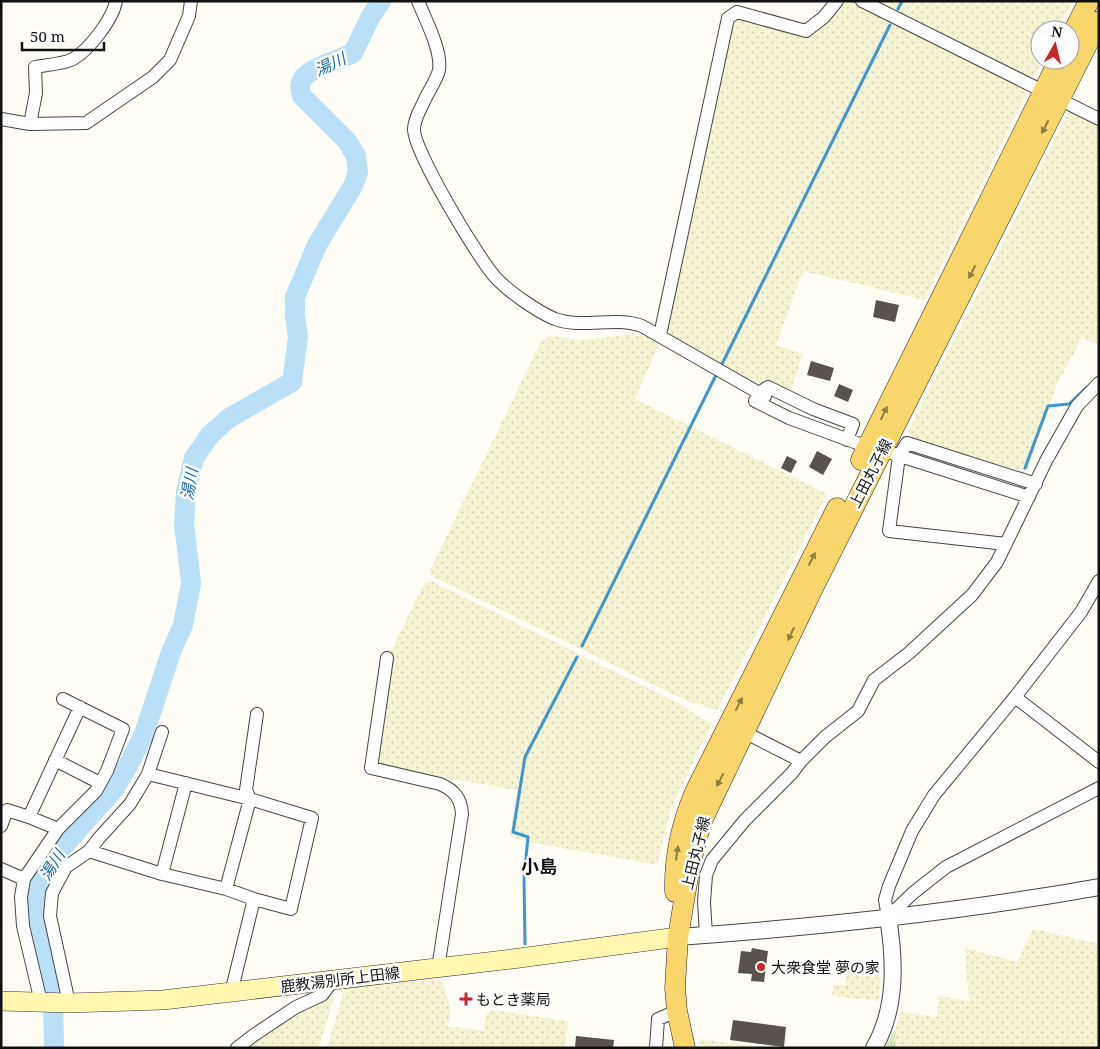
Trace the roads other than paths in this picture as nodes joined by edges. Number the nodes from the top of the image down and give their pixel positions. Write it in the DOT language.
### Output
graph roads {
  1 [pos="116,1"];
  2 [pos="191,1"];
  3 [pos="418,1"];
  4 [pos="836,1"];
  5 [pos="862,1"];
  6 [pos="1089,1"];
  7 [pos="1079,20"];
  8 [pos="1099,21"];
  9 [pos="1057,70"];
  10 [pos="1051,95"];
  11 [pos="1,119"];
  12 [pos="1099,119"];
  13 [pos="30,124"];
  14 [pos="660,335"];
  15 [pos="1099,382"];
  16 [pos="759,394"];
  17 [pos="846,435"];
  18 [pos="883,451"];
  19 [pos="916,454"];
  20 [pos="1033,490"];
  21 [pos="1006,544"];
  22 [pos="1099,581"];
  23 [pos="387,658"];
  24 [pos="1015,697"];
  25 [pos="63,698"];
  26 [pos="80,707"];
  27 [pos="257,714"];
  28 [pos="737,728"];
  29 [pos="162,732"];
  30 [pos="55,760"];
  31 [pos="801,760"];
  32 [pos="1099,762"];
  33 [pos="148,774"];
  34 [pos="100,783"];
  35 [pos="186,784"];
  36 [pos="1099,788"];
  37 [pos="250,799"];
  38 [pos="29,817"];
  39 [pos="1,826"];
  40 [pos="58,829"];
  41 [pos="89,851"];
  42 [pos="1,869"];
  43 [pos="162,874"];
  44 [pos="24,879"];
  45 [pos="1099,887"];
  46 [pos="226,889"];
  47 [pos="254,899"];
  48 [pos="888,917"];
  49 [pos="706,935"];
  50 [pos="678,937"];
  51 [pos="438,968"];
  52 [pos="334,979"];
  53 [pos="231,993"];
  54 [pos="1,1001"];
  55 [pos="43,1002"];
  56 [pos="66,1003"];
  57 [pos="677,1011"];
  58 [pos="237,1048"];
  59 [pos="656,1048"];
  60 [pos="685,1048"];
  61 [pos="874,1048"];
  1 -- 13 [label="street"];
  2 -- 13 [label="street"];
  3 -- 14 [label="street"];
  4 -- 14 [label="street"];
  5 -- 10 [label="street"];
  6 -- 7 [label="main road"];
  8 -- 10 [label="main road, 上田丸子線"];
  9 -- 10 [label="main road, 上田丸子線"];
  10 -- 12 [label="street"];
  10 -- 18 [label="main road, 上田丸子線"];
  11 -- 13 [label="street"];
  14 -- 16 [label="street"];
  15 -- 20 [label="street"];
  16 -- 17 [label="street"];
  16 -- 17 [label="street"];
  17 -- 18 [label="street"];
  18 -- 20 [label="street"];
  18 -- 21 [label="street"];
  18 -- 28 [label="main road, 上田丸子線"];
  19 -- 20 [label="street"];
  20 -- 21 [label="street"];
  21 -- 31 [label="street"];
  22 -- 24 [label="street"];
  23 -- 51 [label="street"];
  24 -- 32 [label="street"];
  24 -- 48 [label="street"];
  25 -- 26 [label="street"];
  26 -- 30 [label="street"];
  26 -- 34 [label="street"];
  27 -- 37 [label="street"];
  28 -- 31 [label="street"];
  28 -- 50 [label="main road, 上田丸子線"];
  29 -- 33 [label="street"];
  30 -- 34 [label="street"];
  30 -- 38 [label="street"];
  31 -- 49 [label="street"];
  33 -- 35 [label="street"];
  33 -- 41 [label="street"];
  34 -- 40 [label="street"];
  35 -- 37 [label="street"];
  35 -- 43 [label="street"];
  36 -- 48 [label="street"];
  37 -- 46 [label="street"];
  37 -- 47 [label="street"];
  38 -- 39 [label="street"];
  38 -- 40 [label="street"];
  40 -- 44 [label="street"];
  41 -- 43 [label="street"];
  41 -- 56 [label="street"];
  42 -- 44 [label="street"];
  43 -- 46 [label="street"];
  44 -- 55 [label="street"];
  45 -- 48 [label="street"];
  46 -- 47 [label="street"];
  47 -- 53 [label="street"];
  48 -- 49 [label="street"];
  48 -- 61 [label="street"];
  49 -- 50 [label="street"];
  50 -- 51 [label="main road, 鹿教湯別所上田線"];
  50 -- 57 [label="main road, 上田丸子線"];
  51 -- 52 [label="main road, 鹿教湯別所上田線"];
  52 -- 53 [label="main road, 鹿教湯別所上田線"];
  52 -- 58 [label="street"];
  53 -- 56 [label="main road, 鹿教湯別所上田線"];
  54 -- 55 [label="main road, 鹿教湯別所上田線"];
  55 -- 56 [label="main road, 鹿教湯別所上田線"];
  57 -- 59 [label="street"];
  57 -- 60 [label="main road, 上田丸子線"];
}
